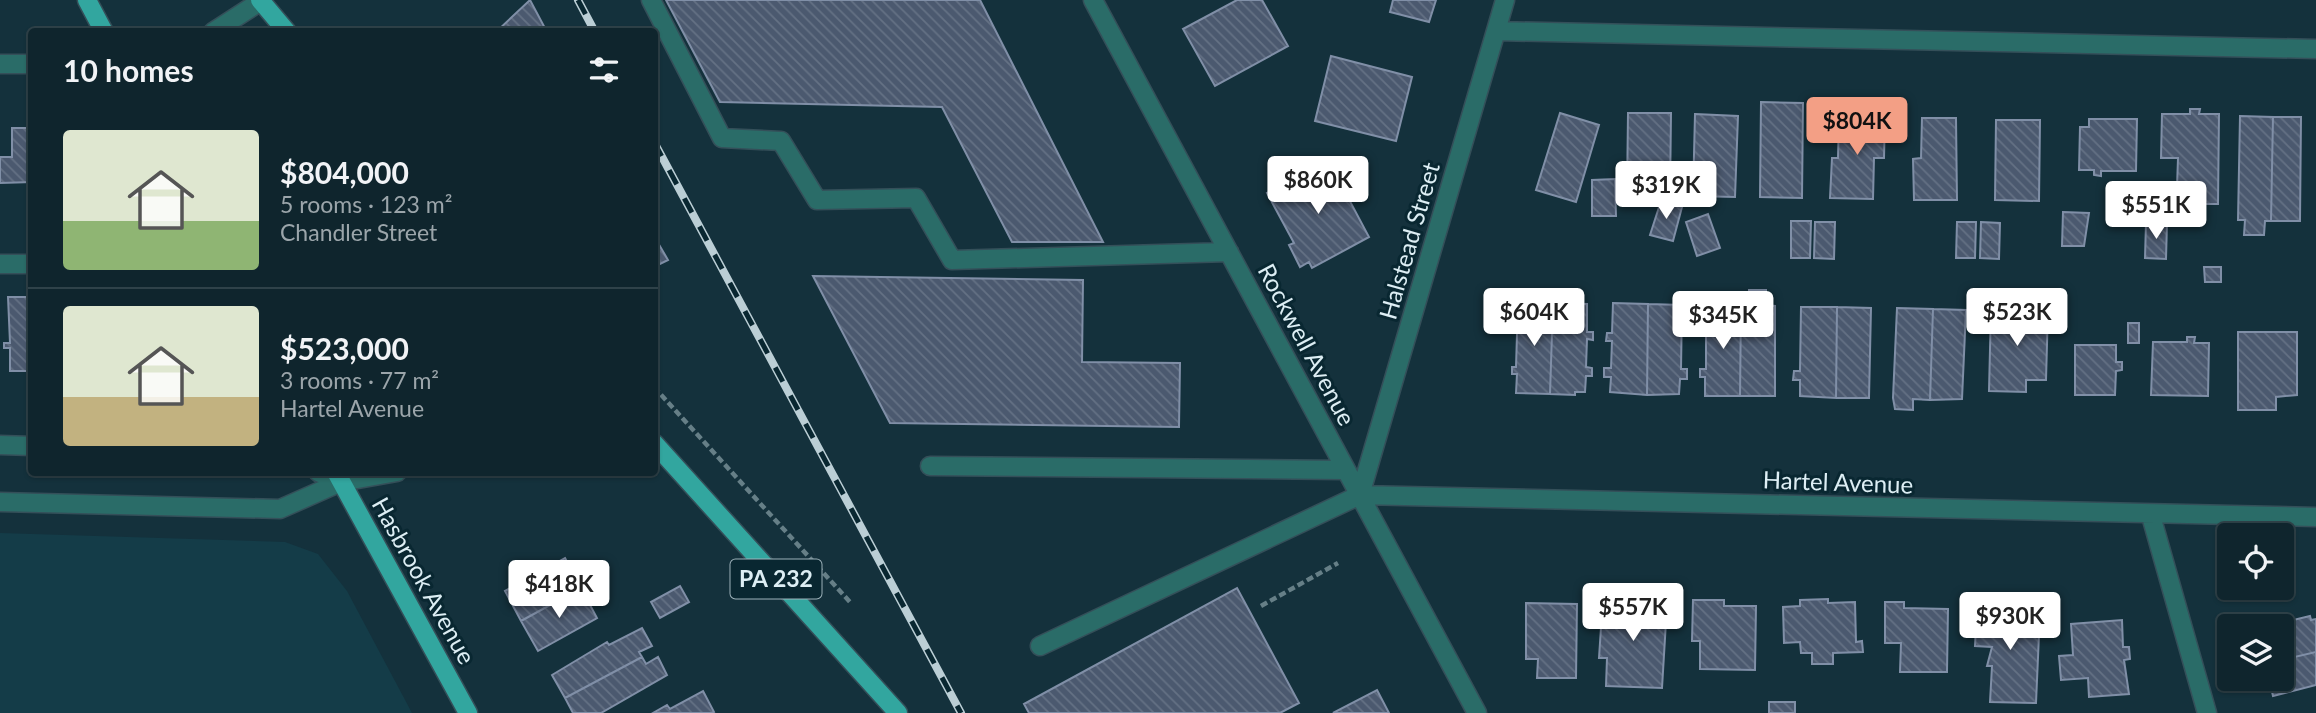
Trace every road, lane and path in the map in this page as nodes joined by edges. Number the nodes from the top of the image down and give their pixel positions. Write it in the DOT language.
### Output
graph roads {
  1 [pos="87,0"];
  2 [pos="260,0"];
  3 [pos="651,0"];
  4 [pos="1093,0"];
  5 [pos="1505,0"];
  6 [pos="102,28"];
  7 [pos="219,28"];
  8 [pos="284,28"];
  9 [pos="1497,31"];
  10 [pos="2316,49"];
  11 [pos="0,64"];
  12 [pos="28,64"];
  13 [pos="1229,252"];
  14 [pos="0,264"];
  15 [pos="28,264"];
  16 [pos="658,391"];
  17 [pos="0,445"];
  18 [pos="28,446"];
  19 [pos="658,447"];
  20 [pos="930,466"];
  21 [pos="1344,470"];
  22 [pos="339,477"];
  23 [pos="1360,495"];
  24 [pos="0,502"];
  25 [pos="2151,516"];
  26 [pos="2316,517"];
  27 [pos="1338,563"];
  28 [pos="850,602"];
  29 [pos="1261,606"];
  30 [pos="1040,646"];
  31 [pos="468,713"];
  32 [pos="898,713"];
  33 [pos="1477,713"];
  34 [pos="2207,713"];
  1 -- 6 [label="main road"];
  2 -- 7 [label="street"];
  2 -- 8 [label="main road"];
  3 -- 13 [label="street"];
  4 -- 13 [label="street, Rockwell Avenue"];
  5 -- 9 [label="street, Halstead Street"];
  9 -- 10 [label="street"];
  9 -- 23 [label="street, Halstead Street"];
  11 -- 12 [label="street"];
  13 -- 21 [label="street, Rockwell Avenue"];
  14 -- 15 [label="street"];
  16 -- 28 [label="path"];
  17 -- 18 [label="street"];
  19 -- 32 [label="main road, PA 232"];
  20 -- 21 [label="street"];
  21 -- 23 [label="street, Rockwell Avenue"];
  22 -- 24 [label="street"];
  22 -- 31 [label="main road, Hasbrook Avenue"];
  23 -- 25 [label="street, Hartel Avenue"];
  23 -- 30 [label="street"];
  23 -- 33 [label="street, Rockwell Avenue"];
  25 -- 26 [label="street, Hartel Avenue"];
  25 -- 34 [label="street"];
  27 -- 29 [label="path"];
}
